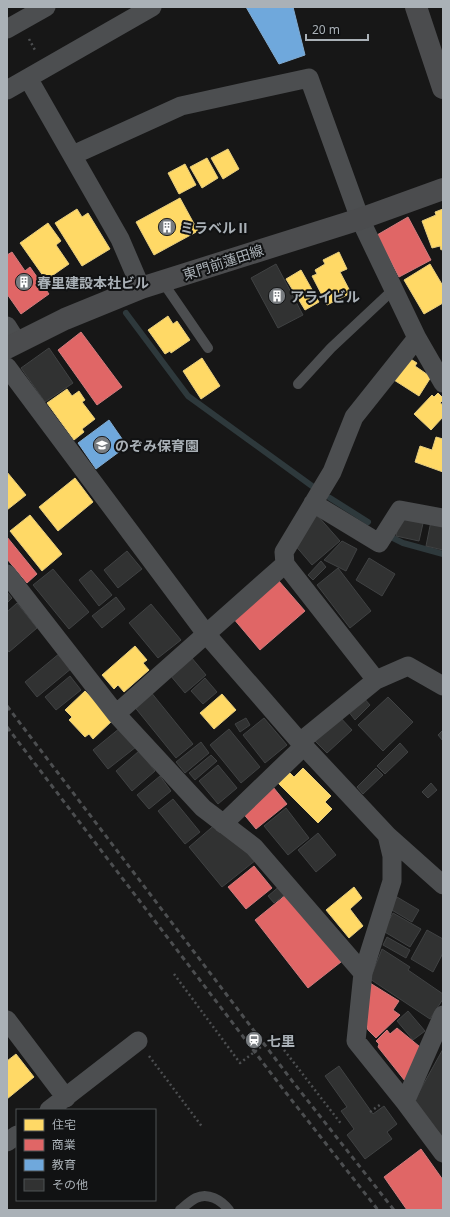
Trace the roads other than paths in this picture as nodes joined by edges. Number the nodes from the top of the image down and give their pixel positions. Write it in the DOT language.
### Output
graph roads {
  1 [pos="46,7"];
  2 [pos="152,7"];
  3 [pos="416,7"];
  4 [pos="14,26"];
  5 [pos="28,78"];
  6 [pos="443,88"];
  7 [pos="7,90"];
  8 [pos="73,156"];
  9 [pos="443,189"];
  10 [pos="360,219"];
  11 [pos="162,281"];
  12 [pos="141,288"];
  13 [pos="394,289"];
  14 [pos="10,338"];
  15 [pos="417,338"];
  16 [pos="208,348"];
  17 [pos="7,367"];
  18 [pos="443,383"];
  19 [pos="298,384"];
  20 [pos="314,502"];
  21 [pos="443,518"];
  22 [pos="285,564"];
  23 [pos="7,574"];
  24 [pos="207,635"];
  25 [pos="376,680"];
  26 [pos="443,686"];
  27 [pos="116,714"];
  28 [pos="302,744"];
  29 [pos="224,824"];
  30 [pos="387,835"];
  31 [pos="443,885"];
  32 [pos="363,973"];
  33 [pos="443,1016"];
  34 [pos="7,1020"];
  35 [pos="138,1041"];
  36 [pos="66,1098"];
  37 [pos="405,1102"];
  38 [pos="50,1109"];
  39 [pos="16,1136"];
  40 [pos="7,1142"];
  41 [pos="443,1153"];
  42 [pos="180,1210"];
  43 [pos="229,1210"];
  1 -- 4 [label="street"];
  2 -- 5 [label="street"];
  3 -- 6 [label="main road"];
  5 -- 7 [label="street"];
  5 -- 8 [label="street"];
  8 -- 10 [label="street"];
  8 -- 12 [label="street"];
  9 -- 10 [label="main road, 東門前蓮田線"];
  10 -- 11 [label="main road, 東門前蓮田線"];
  10 -- 13 [label="street"];
  11 -- 12 [label="main road, 東門前蓮田線"];
  11 -- 16 [label="lane"];
  12 -- 14 [label="main road, 東門前蓮田線"];
  13 -- 15 [label="street"];
  13 -- 19 [label="lane"];
  15 -- 18 [label="street"];
  15 -- 20 [label="street"];
  17 -- 24 [label="street"];
  20 -- 21 [label="street"];
  20 -- 22 [label="street"];
  22 -- 24 [label="street"];
  22 -- 25 [label="street"];
  23 -- 27 [label="street"];
  24 -- 27 [label="street"];
  24 -- 28 [label="street"];
  25 -- 26 [label="street"];
  25 -- 28 [label="street"];
  27 -- 29 [label="street"];
  28 -- 29 [label="street"];
  28 -- 30 [label="street"];
  29 -- 32 [label="street"];
  30 -- 31 [label="street"];
  30 -- 32 [label="street"];
  32 -- 37 [label="street"];
  33 -- 37 [label="street"];
  34 -- 36 [label="street"];
  35 -- 36 [label="street"];
  36 -- 38 [label="street"];
  37 -- 41 [label="street"];
  39 -- 40 [label="street"];
  42 -- 43 [label="lane"];
}
